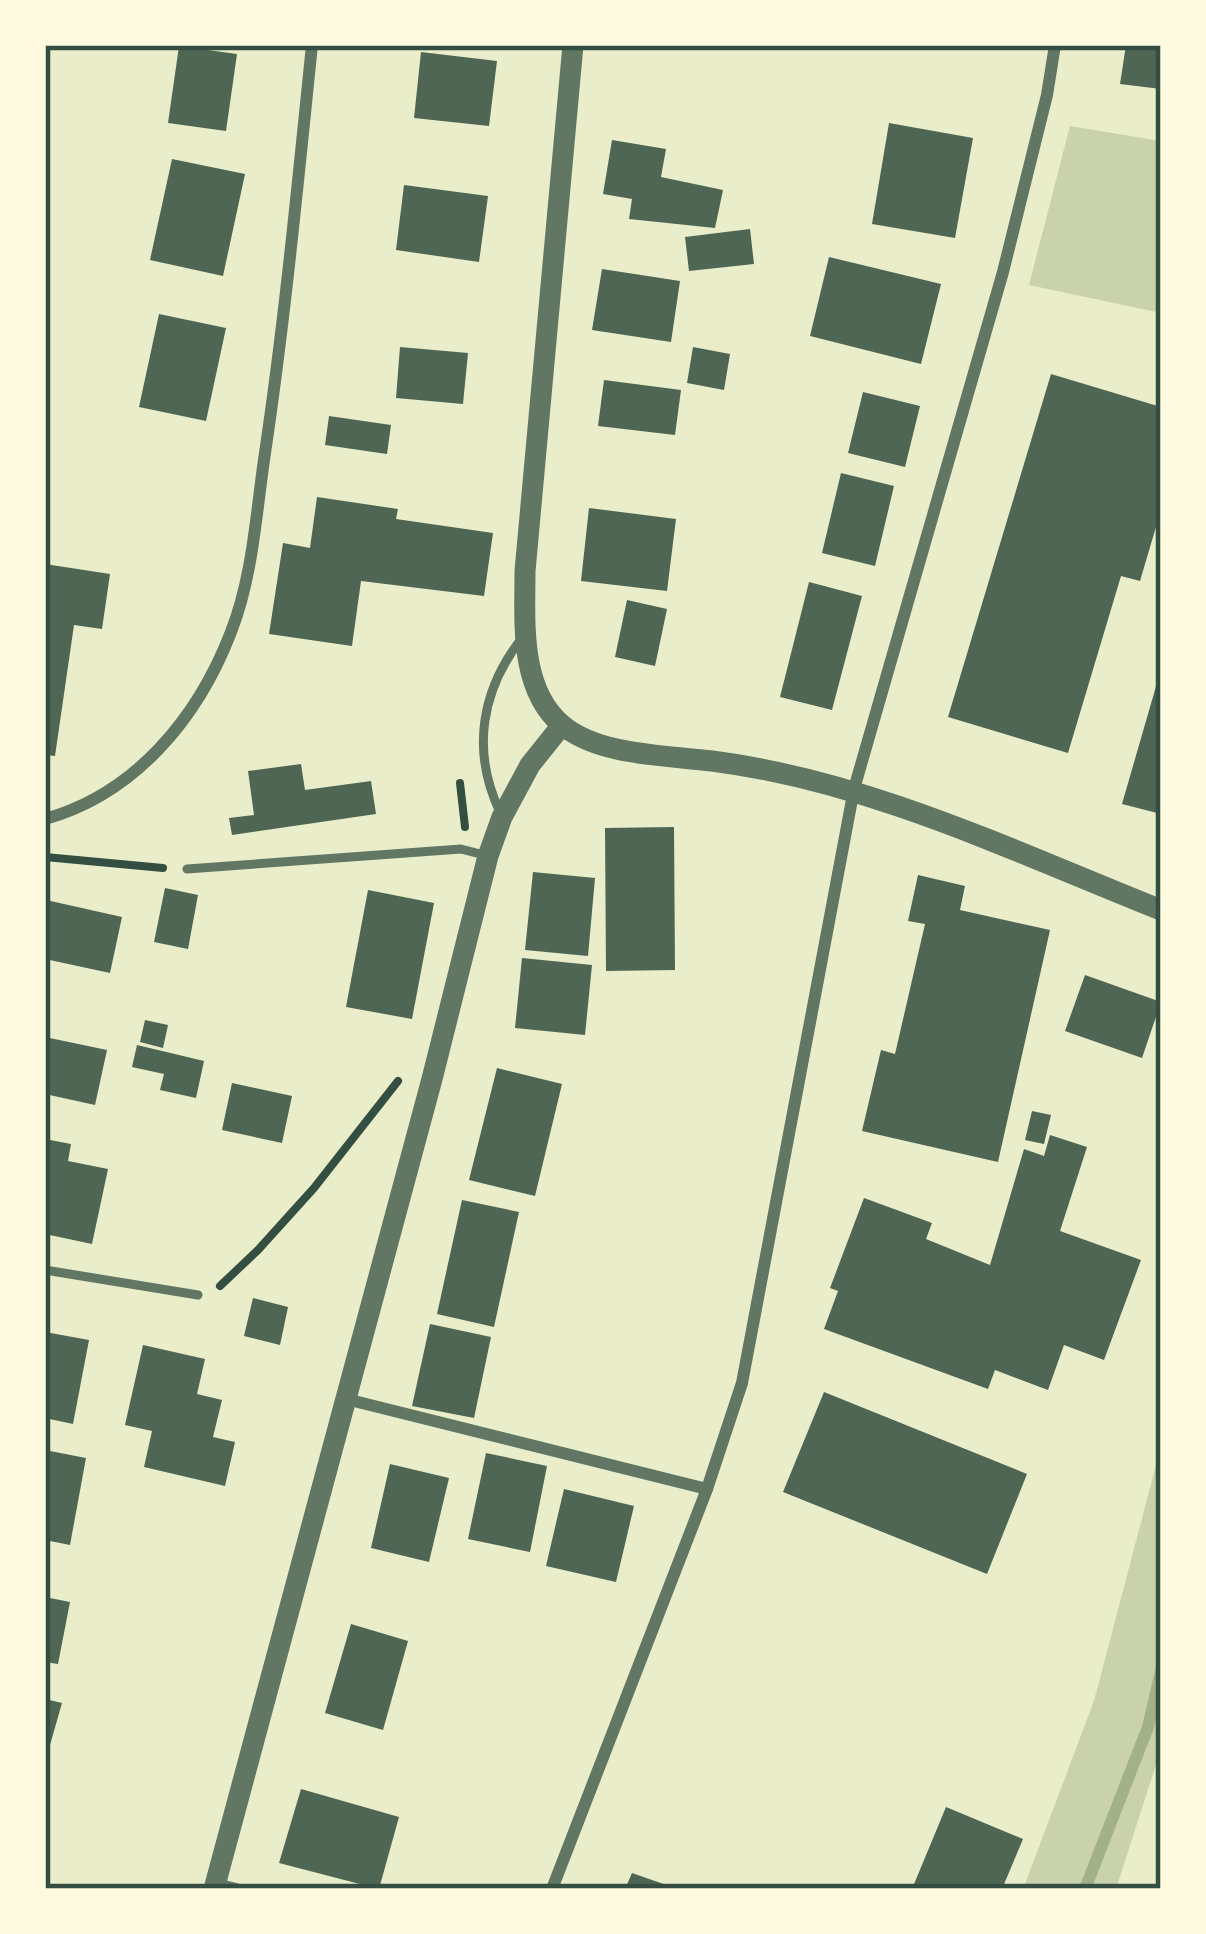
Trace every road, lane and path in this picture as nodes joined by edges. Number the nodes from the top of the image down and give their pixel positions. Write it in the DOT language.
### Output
graph roads {
  1 [pos="312,45"];
  2 [pos="573,45"];
  3 [pos="1055,45"];
  4 [pos="525,634"];
  5 [pos="562,724"];
  6 [pos="854,789"];
  7 [pos="502,817"];
  8 [pos="45,819"];
  9 [pos="488,856"];
  10 [pos="45,857"];
  11 [pos="137,866"];
  12 [pos="187,869"];
  13 [pos="1161,910"];
  14 [pos="432,1079"];
  15 [pos="45,1270"];
  16 [pos="198,1294"];
  17 [pos="346,1399"];
  18 [pos="707,1489"];
  19 [pos="222,1887"];
  20 [pos="552,1889"];
  1 -- 8 [label="street"];
  2 -- 4 [label="street"];
  3 -- 6 [label="street"];
  4 -- 5 [label="street"];
  4 -- 7 [label="lane"];
  5 -- 6 [label="street"];
  5 -- 7 [label="street"];
  6 -- 13 [label="street"];
  6 -- 18 [label="street"];
  7 -- 9 [label="street"];
  9 -- 12 [label="lane"];
  9 -- 14 [label="street"];
  10 -- 11 [label="path"];
  14 -- 16 [label="path"];
  14 -- 17 [label="street"];
  15 -- 16 [label="lane"];
  17 -- 18 [label="street"];
  17 -- 19 [label="street"];
  18 -- 20 [label="street"];
}
